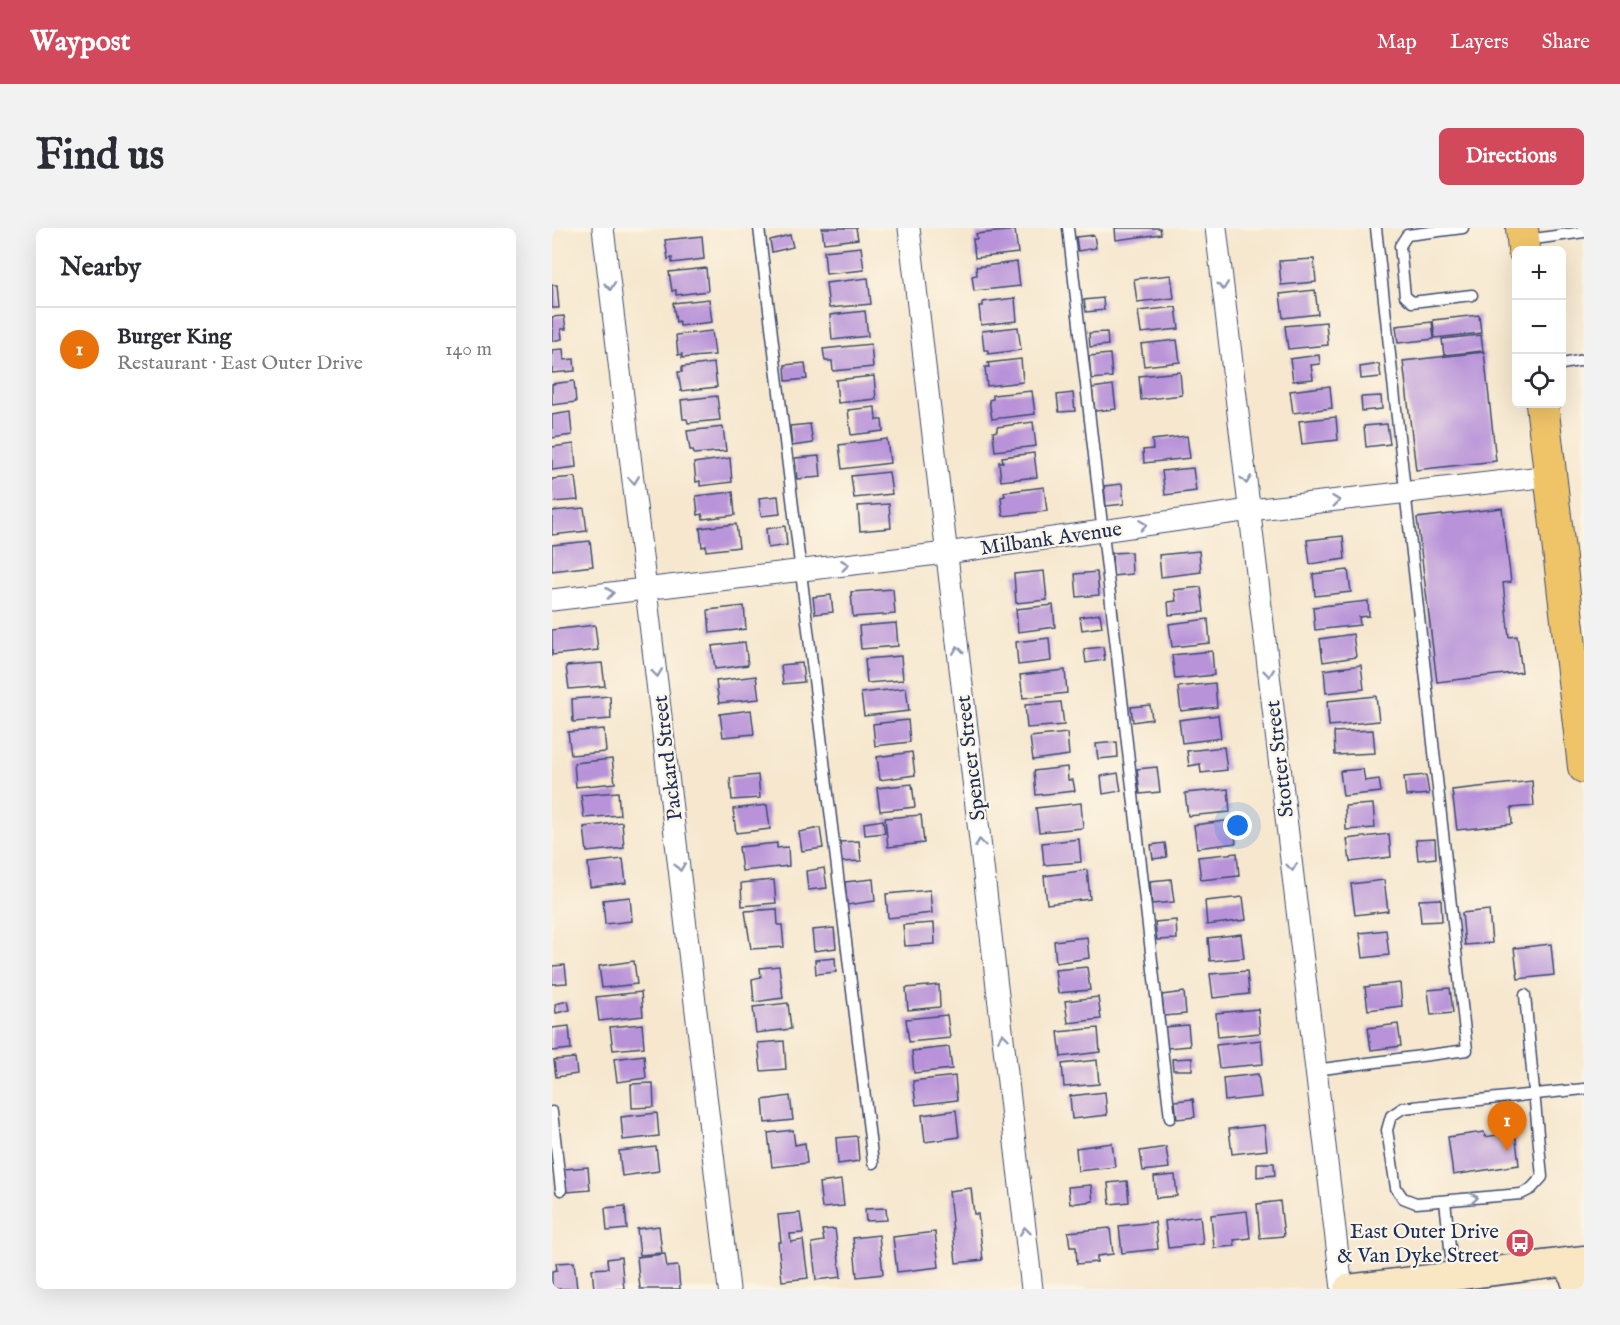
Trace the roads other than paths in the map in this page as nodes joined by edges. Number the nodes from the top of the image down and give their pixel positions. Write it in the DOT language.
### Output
graph roads {
  1 [pos="603,228"];
  2 [pos="759,228"];
  3 [pos="909,228"];
  4 [pos="1068,228"];
  5 [pos="1216,228"];
  6 [pos="1376,228"];
  7 [pos="1463,228"];
  8 [pos="1584,232"];
  9 [pos="1523,240"];
  10 [pos="1473,295"];
  11 [pos="1584,360"];
  12 [pos="1566,363"];
  13 [pos="1542,408"];
  14 [pos="1550,476"];
  15 [pos="1406,494"];
  16 [pos="1250,510"];
  17 [pos="1102,531"];
  18 [pos="946,553"];
  19 [pos="800,571"];
  20 [pos="648,589"];
  21 [pos="552,600"];
  22 [pos="1584,767"];
  23 [pos="1525,995"];
  24 [pos="1315,1070"];
  25 [pos="1584,1089"];
  26 [pos="1533,1094"];
  27 [pos="552,1112"];
  28 [pos="1170,1118"];
  29 [pos="873,1163"];
  30 [pos="561,1190"];
  31 [pos="1445,1201"];
  32 [pos="1576,1261"];
  33 [pos="1454,1276"];
  34 [pos="729,1289"];
  35 [pos="1032,1289"];
  36 [pos="1342,1289"];
  37 [pos="1348,1289"];
  38 [pos="1578,1289"];
  1 -- 20 [label="street, Packard Street, one-way"];
  2 -- 19 [label="lane"];
  3 -- 18 [label="street, Spencer Street"];
  4 -- 17 [label="lane"];
  5 -- 16 [label="street, Stotter Street, one-way"];
  6 -- 15 [label="lane"];
  7 -- 10 [label="lane"];
  8 -- 9 [label="lane"];
  11 -- 12 [label="lane"];
  13 -- 14 [label="main road"];
  14 -- 15 [label="street, Milbank Avenue"];
  14 -- 22 [label="main road"];
  16 -- 15 [label="street, Milbank Avenue, one-way"];
  15 -- 24 [label="lane"];
  17 -- 16 [label="street, Milbank Avenue, one-way"];
  16 -- 24 [label="street, Stotter Street, one-way"];
  17 -- 18 [label="street, Milbank Avenue"];
  17 -- 28 [label="lane"];
  19 -- 18 [label="street, Milbank Avenue, one-way"];
  35 -- 18 [label="street, Spencer Street, one-way"];
  19 -- 20 [label="street, Milbank Avenue"];
  19 -- 29 [label="lane"];
  21 -- 20 [label="street, Milbank Avenue, one-way"];
  20 -- 34 [label="street, Packard Street, one-way"];
  23 -- 26 [label="lane"];
  24 -- 36 [label="street, Stotter Street"];
  25 -- 26 [label="lane"];
  31 -- 26 [label="lane, one-way"];
  26 -- 31 [label="lane"];
  27 -- 30 [label="lane"];
  31 -- 33 [label="lane"];
  32 -- 33 [label="main road"];
  32 -- 38 [label="main road"];
  33 -- 37 [label="main road"];
}
